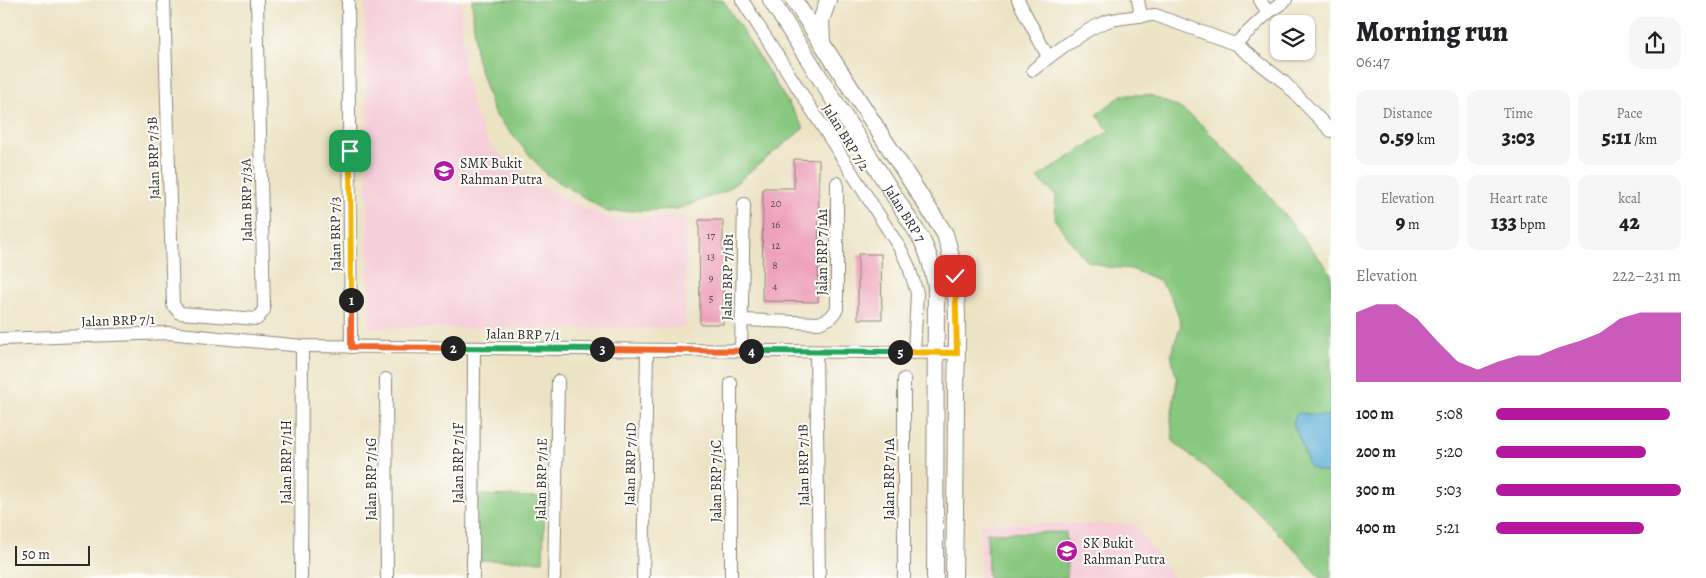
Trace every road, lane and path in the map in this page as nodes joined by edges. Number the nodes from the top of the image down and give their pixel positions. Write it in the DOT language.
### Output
graph roads {
  1 [pos="164,0"];
  2 [pos="257,0"];
  3 [pos="348,0"];
  4 [pos="742,0"];
  5 [pos="771,0"];
  6 [pos="794,0"];
  7 [pos="828,0"];
  8 [pos="1018,0"];
  9 [pos="1138,0"];
  10 [pos="1260,0"];
  11 [pos="1286,0"];
  12 [pos="1268,14"];
  13 [pos="1142,16"];
  14 [pos="1235,44"];
  15 [pos="823,46"];
  16 [pos="1048,57"];
  17 [pos="1033,70"];
  18 [pos="1331,131"];
  19 [pos="837,184"];
  20 [pos="744,204"];
  21 [pos="180,313"];
  22 [pos="742,320"];
  23 [pos="0,339"];
  24 [pos="302,346"];
  25 [pos="351,347"];
  26 [pos="474,348"];
  27 [pos="647,350"];
  28 [pos="741,351"];
  29 [pos="816,352"];
  30 [pos="914,353"];
  31 [pos="935,353"];
  32 [pos="957,353"];
  33 [pos="386,379"];
  34 [pos="904,379"];
  35 [pos="558,381"];
  36 [pos="731,383"];
  37 [pos="301,578"];
  38 [pos="387,578"];
  39 [pos="473,578"];
  40 [pos="554,578"];
  41 [pos="643,578"];
  42 [pos="731,578"];
  43 [pos="818,578"];
  44 [pos="904,578"];
  45 [pos="935,578"];
  46 [pos="954,578"];
  1 -- 21 [label="street, Jalan BRP 7/3B"];
  2 -- 21 [label="street, Jalan BRP 7/3A"];
  3 -- 25 [label="street, Jalan BRP 7/3"];
  4 -- 30 [label="street, Jalan BRP 7/2"];
  5 -- 31 [label="main road, Jalan BRP 7"];
  6 -- 15 [label="main road, Jalan BRP 7"];
  7 -- 15 [label="main road"];
  8 -- 16 [label="street"];
  9 -- 13 [label="street"];
  10 -- 12 [label="street"];
  11 -- 12 [label="street"];
  12 -- 14 [label="street"];
  13 -- 14 [label="street"];
  13 -- 16 [label="street"];
  14 -- 18 [label="street"];
  15 -- 32 [label="main road, Jalan BRP 7"];
  16 -- 17 [label="street"];
  19 -- 22 [label="street, Jalan BRP 7/1A1"];
  20 -- 22 [label="street, Jalan BRP 7/1B1"];
  22 -- 28 [label="street, Jalan BRP 7/1B1"];
  23 -- 24 [label="street, Jalan BRP 7/1"];
  24 -- 25 [label="street, Jalan BRP 7/1"];
  24 -- 37 [label="street, Jalan BRP 7/1H"];
  25 -- 26 [label="street, Jalan BRP 7/1"];
  26 -- 27 [label="street, Jalan BRP 7/1"];
  26 -- 39 [label="street, Jalan BRP 7/1F"];
  27 -- 28 [label="street, Jalan BRP 7/1"];
  27 -- 41 [label="street, Jalan BRP 7/1D"];
  28 -- 29 [label="street, Jalan BRP 7/1"];
  29 -- 30 [label="street, Jalan BRP 7/1"];
  29 -- 43 [label="street, Jalan BRP 7/1B"];
  30 -- 31 [label="street, Jalan BRP 7/1"];
  31 -- 32 [label="street, Jalan BRP 7/1"];
  31 -- 45 [label="main road, Jalan BRP 7"];
  32 -- 46 [label="main road, Jalan BRP 7"];
  33 -- 38 [label="street, Jalan BRP 7/1G"];
  34 -- 44 [label="street, Jalan BRP 7/1A"];
  35 -- 40 [label="street, Jalan BRP 7/1E"];
  36 -- 42 [label="street, Jalan BRP 7/1C"];
}
